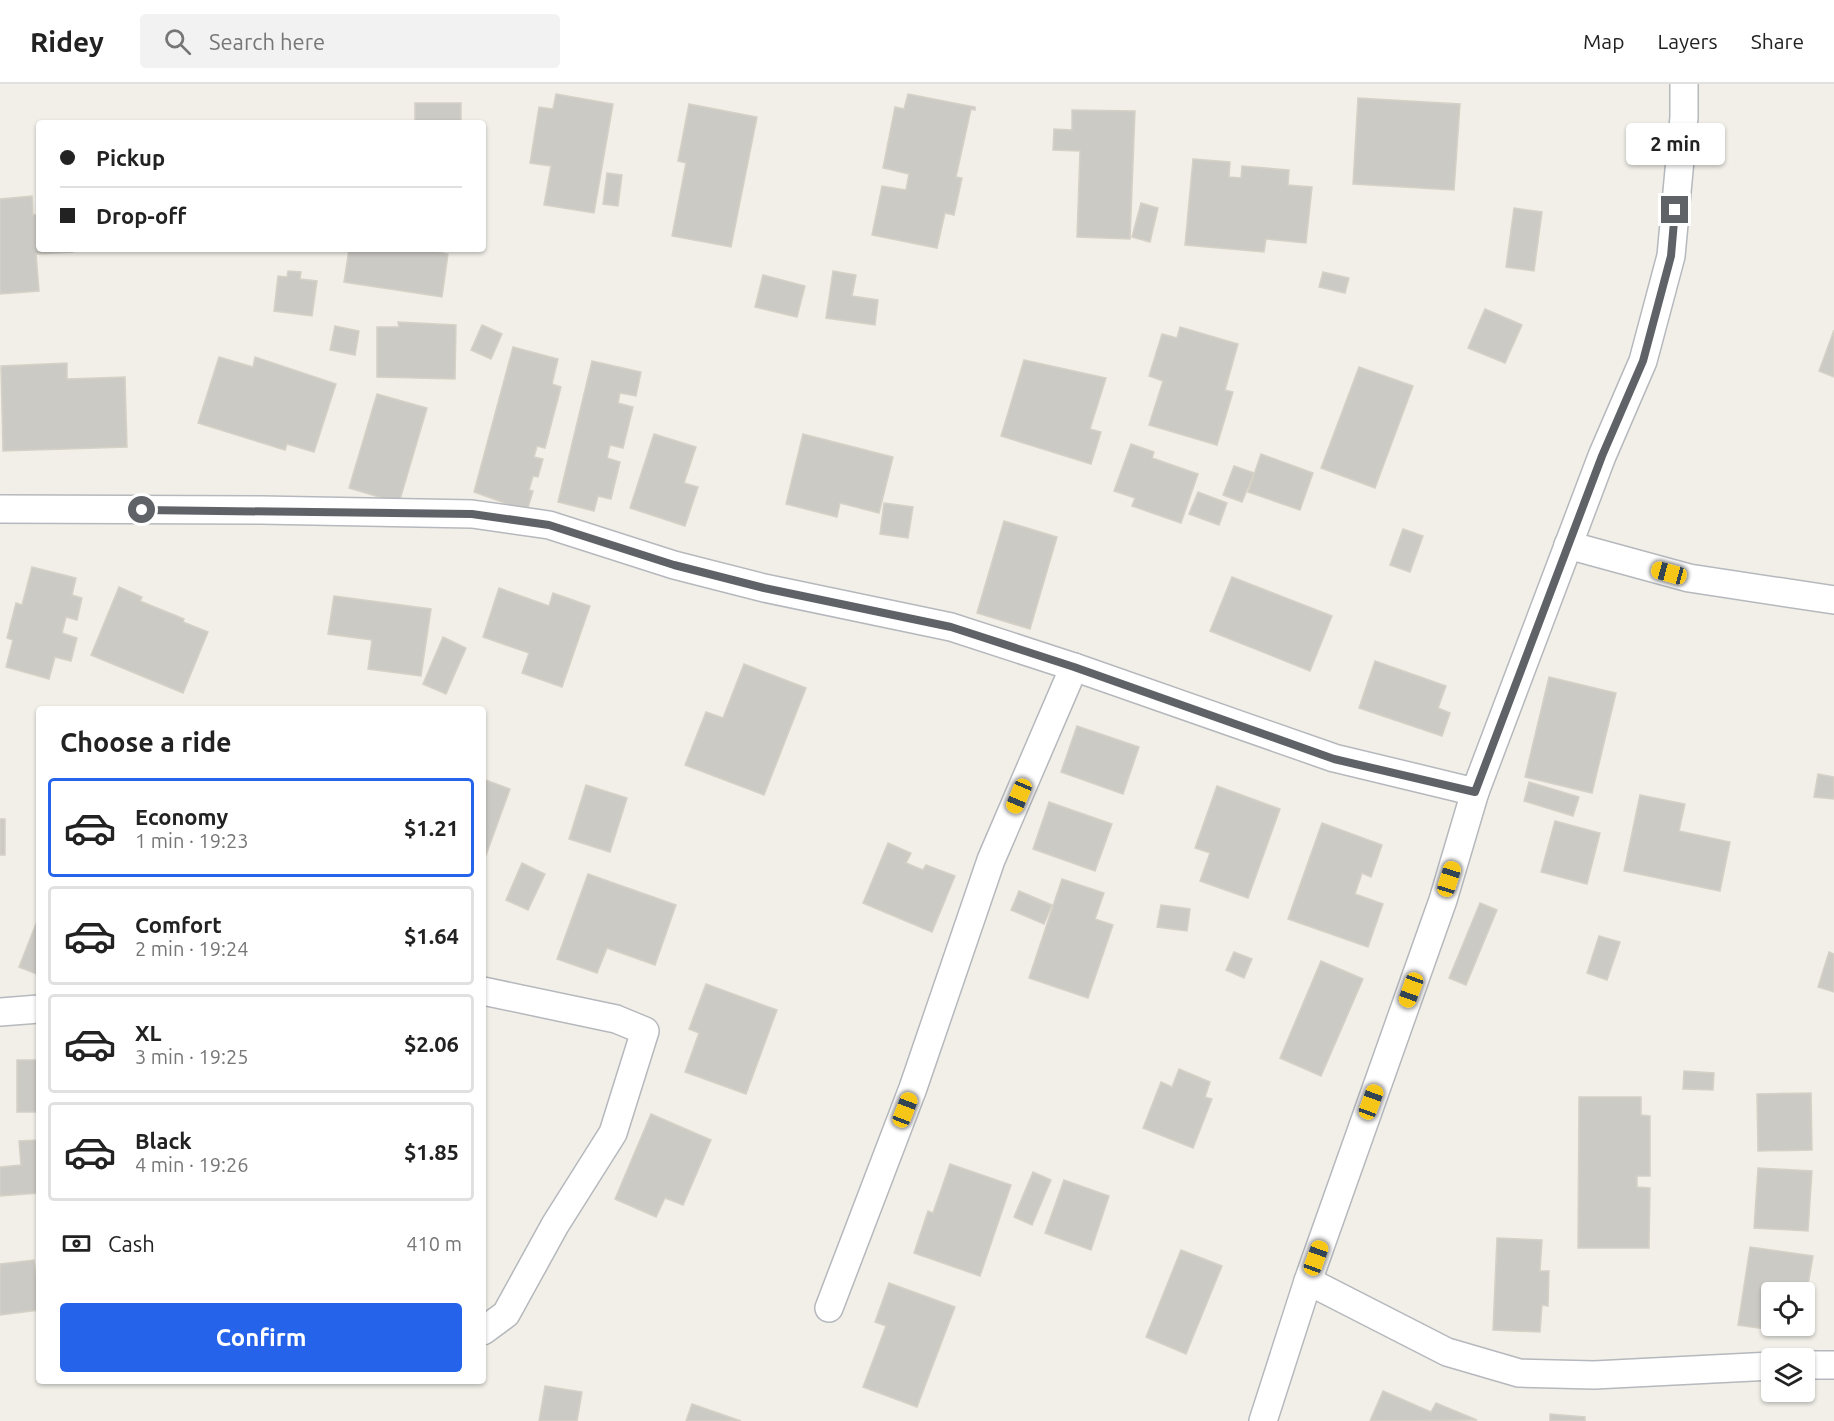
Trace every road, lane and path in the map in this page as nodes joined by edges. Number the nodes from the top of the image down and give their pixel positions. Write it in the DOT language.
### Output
graph roads {
  1 [pos="1684,84"];
  2 [pos="0,509"];
  3 [pos="1568,545"];
  4 [pos="1834,600"];
  5 [pos="1074,667"];
  6 [pos="1475,792"];
  7 [pos="486,992"];
  8 [pos="36,1009"];
  9 [pos="0,1012"];
  10 [pos="1308,1281"];
  11 [pos="829,1308"];
  12 [pos="486,1329"];
  13 [pos="1815,1365"];
  14 [pos="1834,1365"];
  15 [pos="1761,1367"];
  16 [pos="1263,1421"];
  1 -- 3 [label="street"];
  2 -- 5 [label="street"];
  3 -- 4 [label="street"];
  3 -- 6 [label="street"];
  5 -- 6 [label="street"];
  5 -- 11 [label="street"];
  6 -- 10 [label="street"];
  7 -- 12 [label="street"];
  8 -- 9 [label="street"];
  10 -- 15 [label="street"];
  10 -- 16 [label="street"];
  13 -- 14 [label="street"];
}
